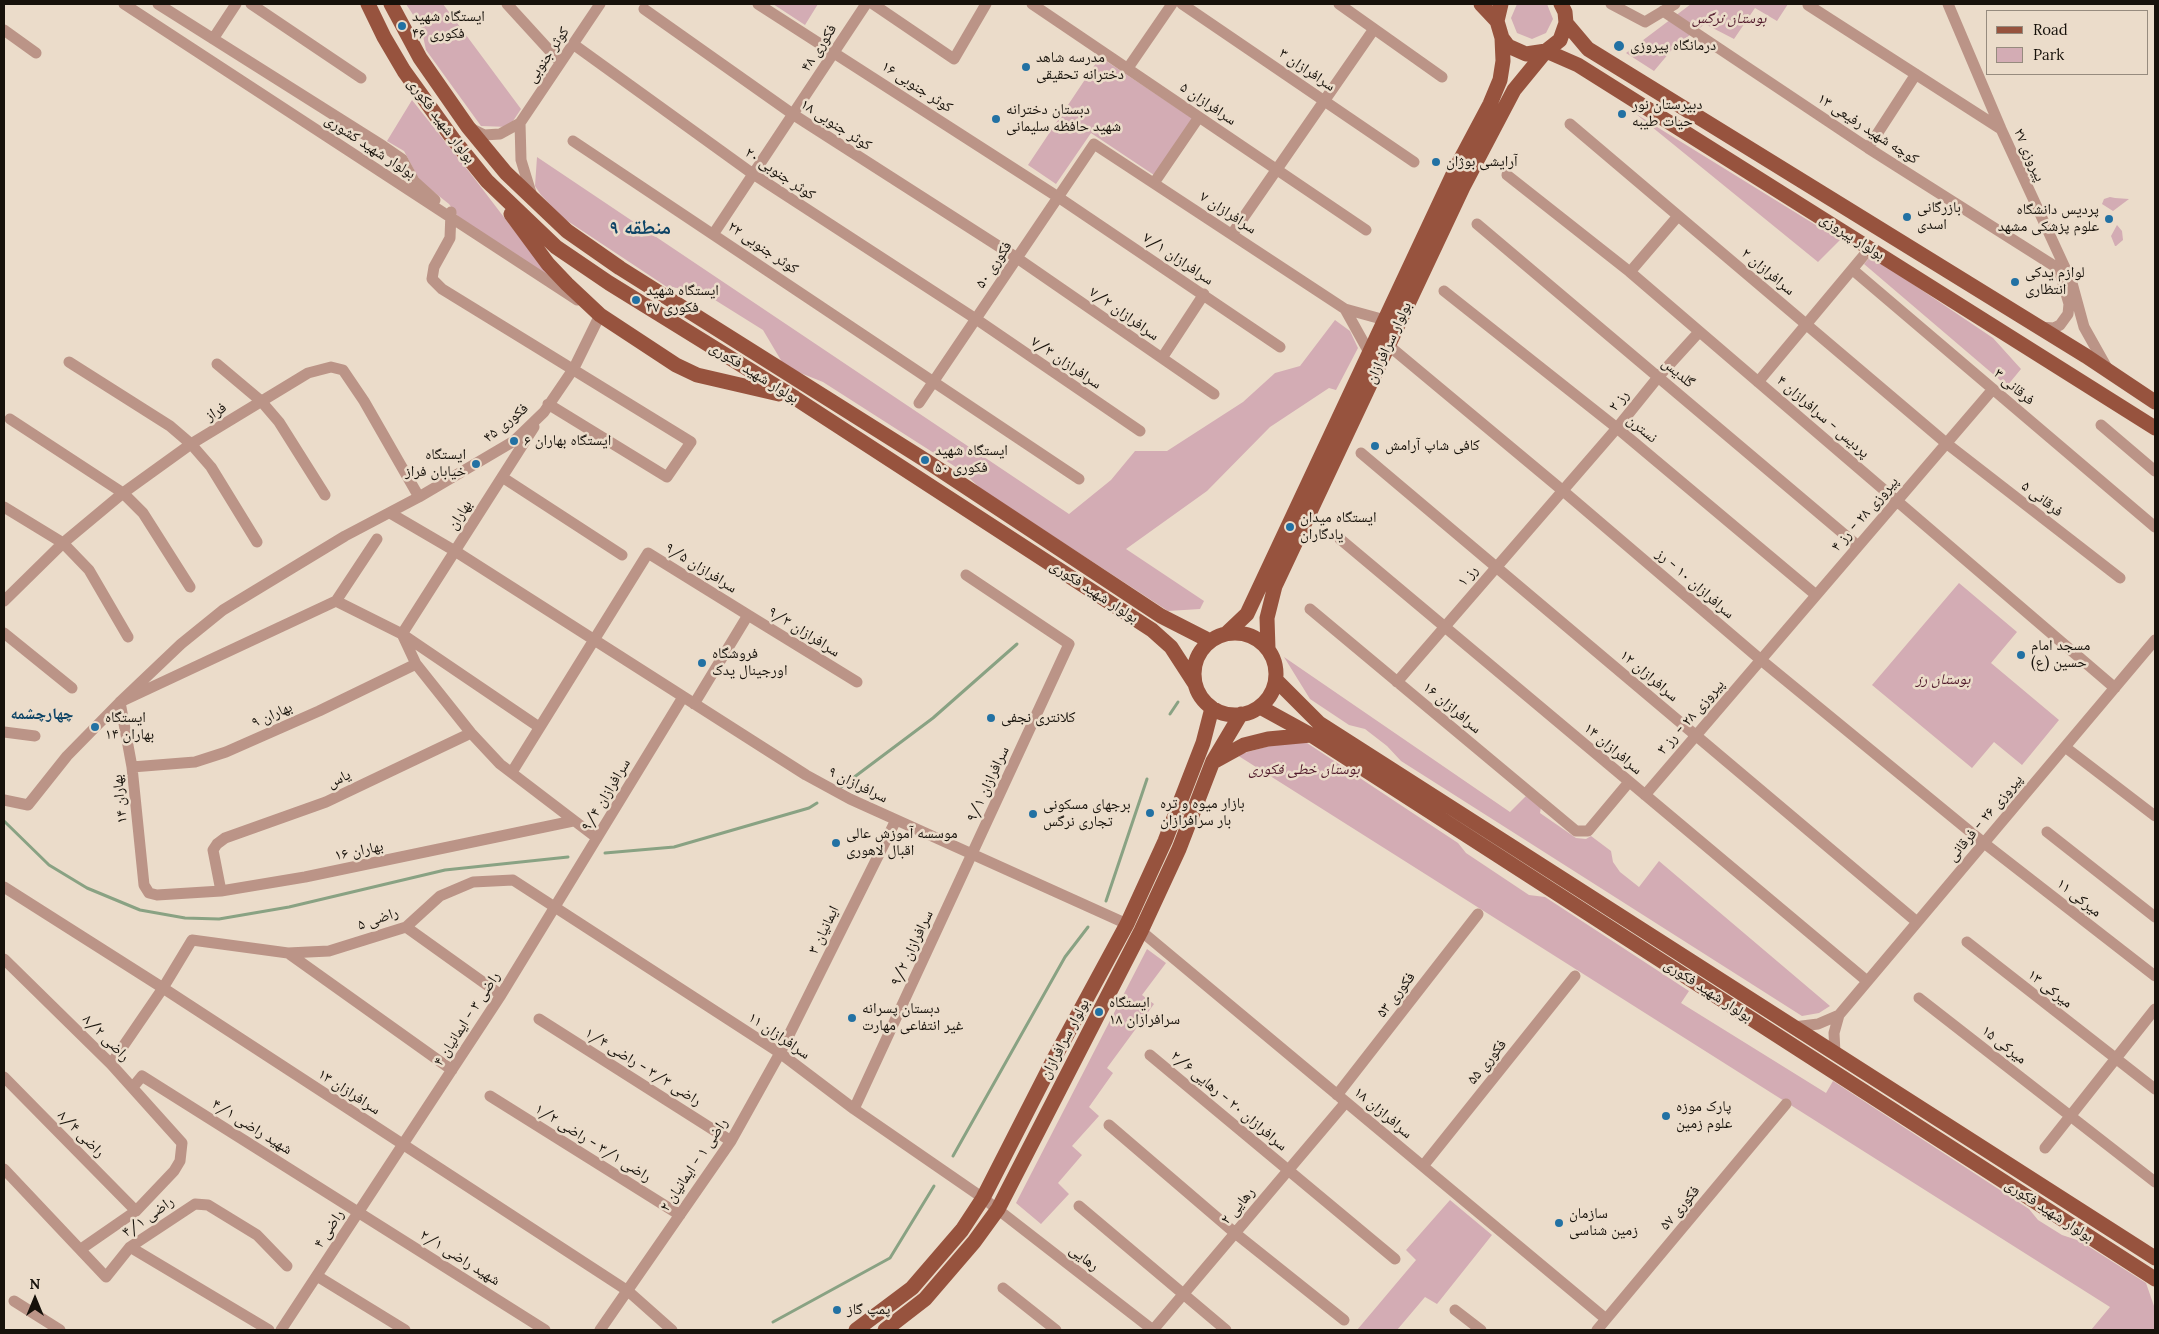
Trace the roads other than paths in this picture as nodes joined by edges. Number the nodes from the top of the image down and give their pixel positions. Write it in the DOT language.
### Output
graph roads {
  1 [pos="124,4"];
  2 [pos="158,4"];
  3 [pos="236,4"];
  4 [pos="251,4"];
  5 [pos="368,4"];
  6 [pos="391,4"];
  7 [pos="507,4"];
  8 [pos="600,4"];
  9 [pos="758,4"];
  10 [pos="866,4"];
  11 [pos="873,4"];
  12 [pos="986,4"];
  13 [pos="1032,4"];
  14 [pos="1172,4"];
  15 [pos="1182,4"];
  16 [pos="1338,4"];
  17 [pos="1480,4"];
  18 [pos="1501,4"];
  19 [pos="1562,4"];
  20 [pos="1611,4"];
  21 [pos="1674,4"];
  22 [pos="1948,4"];
  23 [pos="1808,5"];
  24 [pos="644,9"];
  25 [pos="1662,11"];
  26 [pos="1497,21"];
  27 [pos="1566,23"];
  28 [pos="1374,28"];
  29 [pos="4,30"];
  30 [pos="1502,38"];
  31 [pos="213,39"];
  32 [pos="573,44"];
  33 [pos="1546,51"];
  34 [pos="834,52"];
  35 [pos="36,53"];
  36 [pos="560,62"];
  37 [pos="1128,68"];
  38 [pos="1916,74"];
  39 [pos="360,78"];
  40 [pos="1442,78"];
  41 [pos="1325,101"];
  42 [pos="794,116"];
  43 [pos="1200,117"];
  44 [pos="520,122"];
  45 [pos="1570,124"];
  46 [pos="468,127"];
  47 [pos="2001,129"];
  48 [pos="574,141"];
  49 [pos="1094,144"];
  50 [pos="1868,148"];
  51 [pos="402,159"];
  52 [pos="1414,162"];
  53 [pos="1278,169"];
  54 [pos="752,174"];
  55 [pos="1507,175"];
  56 [pos="389,178"];
  57 [pos="487,181"];
  58 [pos="1154,183"];
  59 [pos="1058,197"];
  60 [pos="533,200"];
  61 [pos="1678,216"];
  62 [pos="452,218"];
  63 [pos="1477,224"];
  64 [pos="1366,230"];
  65 [pos="714,234"];
  66 [pos="1232,234"];
  67 [pos="2052,244"];
  68 [pos="1870,248"];
  69 [pos="1017,258"];
  70 [pos="2059,269"];
  71 [pos="1853,270"];
  72 [pos="1630,272"];
  73 [pos="1444,292"];
  74 [pos="1204,294"];
  75 [pos="1345,309"];
  76 [pos="600,315"];
  77 [pos="976,320"];
  78 [pos="1385,320"];
  79 [pos="1806,324"];
  80 [pos="2038,327"];
  81 [pos="1699,332"];
  82 [pos="1388,345"];
  83 [pos="1280,347"];
  84 [pos="1370,354"];
  85 [pos="1162,358"];
  86 [pos="70,362"];
  87 [pos="217,364"];
  88 [pos="574,368"];
  89 [pos="2108,371"];
  90 [pos="1659,376"];
  91 [pos="934,381"];
  92 [pos="1758,382"];
  93 [pos="1993,389"];
  94 [pos="1214,394"];
  95 [pos="795,398"];
  96 [pos="262,401"];
  97 [pos="2155,402"];
  98 [pos="920,403"];
  99 [pos="546,408"];
  100 [pos="10,419"];
  101 [pos="2101,425"];
  102 [pos="1617,428"];
  103 [pos="2155,428"];
  104 [pos="1140,431"];
  105 [pos="1946,443"];
  106 [pos="190,444"];
  107 [pos="1361,453"];
  108 [pos="2155,471"];
  109 [pos="502,477"];
  110 [pos="1079,479"];
  111 [pos="1562,490"];
  112 [pos="123,493"];
  113 [pos="325,495"];
  114 [pos="419,497"];
  115 [pos="1897,501"];
  116 [pos="4,507"];
  117 [pos="390,512"];
  118 [pos="2155,527"];
  119 [pos="378,539"];
  120 [pos="1340,539"];
  121 [pos="256,542"];
  122 [pos="63,543"];
  123 [pos="1858,546"];
  124 [pos="455,551"];
  125 [pos="622,555"];
  126 [pos="1496,567"];
  127 [pos="966,575"];
  128 [pos="2120,578"];
  129 [pos="190,587"];
  130 [pos="1816,595"];
  131 [pos="4,601"];
  132 [pos="336,601"];
  133 [pos="1310,609"];
  134 [pos="748,615"];
  135 [pos="1444,626"];
  136 [pos="4,633"];
  137 [pos="1227,633"];
  138 [pos="402,634"];
  139 [pos="128,637"];
  140 [pos="593,639"];
  141 [pos="1210,640"];
  142 [pos="2155,640"];
  143 [pos="1268,649"];
  144 [pos="1761,660"];
  145 [pos="416,664"];
  146 [pos="1276,680"];
  147 [pos="857,682"];
  148 [pos="1397,682"];
  149 [pos="1195,684"];
  150 [pos="72,688"];
  151 [pos="2115,688"];
  152 [pos="684,697"];
  153 [pos="120,702"];
  154 [pos="694,704"];
  155 [pos="1260,707"];
  156 [pos="1212,708"];
  157 [pos="1241,714"];
  158 [pos="539,727"];
  159 [pos="4,732"];
  160 [pos="471,733"];
  161 [pos="1311,735"];
  162 [pos="1696,735"];
  163 [pos="35,736"];
  164 [pos="2065,747"];
  165 [pos="1213,761"];
  166 [pos="132,767"];
  167 [pos="512,772"];
  168 [pos="1629,782"];
  169 [pos="1644,795"];
  170 [pos="4,800"];
  171 [pos="2155,816"];
  172 [pos="896,820"];
  173 [pos="573,821"];
  174 [pos="2047,832"];
  175 [pos="598,838"];
  176 [pos="1984,843"];
  177 [pos="972,854"];
  178 [pos="4,888"];
  179 [pos="220,891"];
  180 [pos="149,892"];
  181 [pos="553,908"];
  182 [pos="1478,914"];
  183 [pos="2155,917"];
  184 [pos="1917,922"];
  185 [pos="1127,924"];
  186 [pos="406,927"];
  187 [pos="1141,931"];
  188 [pos="1967,942"];
  189 [pos="288,952"];
  190 [pos="4,959"];
  191 [pos="1576,976"];
  192 [pos="2155,976"];
  193 [pos="1867,981"];
  194 [pos="163,988"];
  195 [pos="501,995"];
  196 [pos="1919,998"];
  197 [pos="2155,1009"];
  198 [pos="1839,1015"];
  199 [pos="538,1019"];
  200 [pos="1794,1027"];
  201 [pos="780,1053"];
  202 [pos="1835,1053"];
  203 [pos="1150,1055"];
  204 [pos="2116,1058"];
  205 [pos="111,1064"];
  206 [pos="452,1070"];
  207 [pos="4,1077"];
  208 [pos="133,1087"];
  209 [pos="2155,1089"];
  210 [pos="490,1096"];
  211 [pos="1342,1098"];
  212 [pos="1786,1104"];
  213 [pos="854,1109"];
  214 [pos="2070,1116"];
  215 [pos="1109,1125"];
  216 [pos="731,1141"];
  217 [pos="403,1145"];
  218 [pos="2045,1148"];
  219 [pos="1423,1166"];
  220 [pos="4,1169"];
  221 [pos="1288,1170"];
  222 [pos="2155,1182"];
  223 [pos="983,1198"];
  224 [pos="1079,1206"];
  225 [pos="998,1209"];
  226 [pos="136,1211"];
  227 [pos="358,1212"];
  228 [pos="680,1215"];
  229 [pos="1235,1233"];
  230 [pos="130,1247"];
  231 [pos="82,1249"];
  232 [pos="2155,1258"];
  233 [pos="1395,1259"];
  234 [pos="287,1266"];
  235 [pos="317,1276"];
  236 [pos="2155,1280"];
  237 [pos="1003,1288"];
  238 [pos="628,1290"];
  239 [pos="1183,1295"];
  240 [pos="14,1301"];
  241 [pos="1455,1310"];
  242 [pos="1606,1319"];
  243 [pos="1344,1320"];
  244 [pos="60,1330"];
  245 [pos="269,1330"];
  246 [pos="281,1330"];
  247 [pos="405,1330"];
  248 [pos="545,1330"];
  249 [pos="600,1330"];
  250 [pos="672,1330"];
  251 [pos="856,1330"];
  252 [pos="885,1330"];
  253 [pos="1056,1330"];
  254 [pos="1153,1330"];
  255 [pos="1226,1330"];
  256 [pos="1481,1330"];
  257 [pos="1597,1330"];
  1 -- 56 [label="street, بولوار شهید کشوری"];
  2 -- 31 [label="street, بولوار شهید کشوری"];
  3 -- 31 [label="street"];
  4 -- 39 [label="street"];
  5 -- 57 [label="main road, بولوار شهید فکوری"];
  6 -- 46 [label="main road, بولوار شهید فکوری"];
  7 -- 36 [label="street"];
  8 -- 32 [label="street, کوثر جنوبی"];
  9 -- 34 [label="street, کوثر جنوبی ۱۶"];
  10 -- 34 [label="street, فکوری ۴۸"];
  11 -- 12 [label="street"];
  13 -- 37 [label="street, سرافرازان ۵"];
  14 -- 37 [label="street"];
  15 -- 41 [label="street, سرافرازان ۳"];
  16 -- 28 [label="street"];
  17 -- 26 [label="main road"];
  18 -- 26 [label="main road"];
  19 -- 27 [label="main road"];
  20 -- 25 [label="street"];
  21 -- 25 [label="street"];
  22 -- 47 [label="street, پیروزی ۲۷"];
  23 -- 38 [label="street"];
  24 -- 42 [label="street, کوثر جنوبی ۱۸"];
  25 -- 50 [label="street, کوچه شهید رفیعی ۱۳"];
  26 -- 30 [label="main road, بولوار سرافرازان"];
  27 -- 33 [label="main road, بولوار سرافرازان"];
  27 -- 80 [label="main road, بولوار پیروزی"];
  28 -- 40 [label="street"];
  28 -- 41 [label="street"];
  29 -- 35 [label="street"];
  30 -- 33 [label="main road"];
  30 -- 78 [label="main road, بولوار سرافرازان"];
  31 -- 51 [label="street, بولوار شهید کشوری"];
  32 -- 36 [label="street, کوثر جنوبی"];
  32 -- 54 [label="street, کوثر جنوبی ۲۰"];
  33 -- 68 [label="main road, بولوار پیروزی"];
  33 -- 82 [label="main road, بولوار سرافرازان"];
  34 -- 42 [label="street, فکوری ۴۸"];
  34 -- 59 [label="street, کوثر جنوبی ۱۶"];
  36 -- 44 [label="street, کوثر جنوبی"];
  37 -- 43 [label="street, سرافرازان ۵"];
  38 -- 47 [label="street"];
  38 -- 50 [label="street"];
  41 -- 52 [label="street, سرافرازان ۳"];
  41 -- 53 [label="street"];
  42 -- 54 [label="street, فکوری ۴۸"];
  42 -- 69 [label="street, کوثر جنوبی ۱۸"];
  43 -- 53 [label="street, سرافرازان ۵"];
  43 -- 58 [label="street"];
  44 -- 46 [label="street"];
  44 -- 60 [label="street"];
  45 -- 61 [label="street, سرافرازان ۲"];
  46 -- 60 [label="main road, بولوار شهید فکوری"];
  47 -- 67 [label="street, پیروزی ۲۷"];
  48 -- 65 [label="street, کوثر جنوبی ۲۲"];
  49 -- 58 [label="street, سرافرازان ۷"];
  49 -- 59 [label="street, فکوری ۵۰"];
  50 -- 70 [label="street, کوچه شهید رفیعی ۱۳"];
  51 -- 56 [label="street"];
  51 -- 62 [label="street"];
  53 -- 64 [label="street, سرافرازان ۵"];
  53 -- 66 [label="street"];
  54 -- 65 [label="street, فکوری ۴۸"];
  54 -- 77 [label="street, کوثر جنوبی ۲۰"];
  55 -- 72 [label="street, پردیس - سرافرازان ۴"];
  56 -- 62 [label="street, بولوار شهید کشوری"];
  57 -- 76 [label="main road"];
  57 -- 95 [label="main road, بولوار شهید فکوری"];
  58 -- 66 [label="street, سرافرازان ۷"];
  59 -- 69 [label="street, فکوری ۵۰"];
  59 -- 74 [label="street, سرافرازان ۷/۱"];
  60 -- 141 [label="main road, بولوار شهید فکوری"];
  61 -- 72 [label="street"];
  61 -- 79 [label="street, سرافرازان ۲"];
  62 -- 76 [label="street, بولوار شهید کشوری"];
  62 -- 88 [label="street"];
  63 -- 90 [label="street, گلدیس"];
  65 -- 91 [label="street, کوثر جنوبی ۲۲"];
  66 -- 75 [label="street, سرافرازان ۷"];
  67 -- 70 [label="street"];
  67 -- 89 [label="street, پیروزی ۲۷"];
  68 -- 71 [label="street"];
  68 -- 103 [label="main road, بولوار پیروزی"];
  69 -- 77 [label="street, فکوری ۵۰"];
  69 -- 85 [label="street, سرافرازان ۷/۲"];
  70 -- 80 [label="street"];
  71 -- 79 [label="street"];
  71 -- 93 [label="street, فرقانی ۳"];
  72 -- 81 [label="street, پردیس - سرافرازان ۴"];
  73 -- 102 [label="street, نسترن"];
  74 -- 83 [label="street, سرافرازان ۷/۱"];
  74 -- 85 [label="street"];
  75 -- 78 [label="street"];
  75 -- 84 [label="street"];
  76 -- 88 [label="street, فکوری ۴۵"];
  76 -- 95 [label="main road"];
  77 -- 91 [label="street, فکوری ۵۰"];
  77 -- 104 [label="street, سرافرازان ۷/۳"];
  78 -- 84 [label="main road, بولوار سرافرازان"];
  79 -- 92 [label="street"];
  79 -- 105 [label="street, سرافرازان ۲"];
  80 -- 89 [label="main road, بولوار پیروزی"];
  81 -- 90 [label="street, رز ۲"];
  81 -- 92 [label="street, پردیس - سرافرازان ۴"];
  82 -- 111 [label="street, سرافرازان ۱۰ - رز"];
  82 -- 143 [label="main road, بولوار سرافرازان"];
  84 -- 137 [label="main road, بولوار سرافرازان"];
  85 -- 94 [label="street, سرافرازان ۷/۲"];
  86 -- 106 [label="street"];
  87 -- 96 [label="street"];
  88 -- 99 [label="street, فکوری ۴۵"];
  88 -- 99 [label="street"];
  89 -- 97 [label="main road, بولوار پیروزی"];
  90 -- 102 [label="street, رز ۲"];
  90 -- 123 [label="street, گلدیس"];
  91 -- 98 [label="street, فکوری ۵۰"];
  91 -- 110 [label="street, کوثر جنوبی ۲۲"];
  92 -- 115 [label="street, پردیس - سرافرازان ۴"];
  93 -- 105 [label="street, پیروزی ۲۸ - رز ۴"];
  93 -- 118 [label="street, فرقانی ۳"];
  95 -- 149 [label="main road, بولوار شهید فکوری"];
  96 -- 106 [label="street, فراز"];
  96 -- 113 [label="street"];
  96 -- 114 [label="street, فراز"];
  99 -- 109 [label="street, بهاران"];
  99 -- 114 [label="street, فکوری ۴۵"];
  100 -- 112 [label="street"];
  101 -- 108 [label="street"];
  102 -- 111 [label="street, رز ۲"];
  102 -- 130 [label="street, نسترن"];
  105 -- 115 [label="street, پیروزی ۲۸ - رز ۴"];
  105 -- 128 [label="street, فرقانی ۵"];
  106 -- 112 [label="street, فراز"];
  106 -- 121 [label="street"];
  107 -- 126 [label="street, سرافرازان ۱۲"];
  109 -- 124 [label="street, بهاران"];
  109 -- 125 [label="street"];
  111 -- 126 [label="street, رز ۱"];
  111 -- 144 [label="street, سرافرازان ۱۰ - رز"];
  112 -- 122 [label="street, فراز"];
  112 -- 129 [label="street"];
  114 -- 117 [label="street, فکوری ۴۵"];
  115 -- 123 [label="street, پیروزی ۲۸ - رز ۴"];
  115 -- 151 [label="street, پردیس - سرافرازان ۴"];
  116 -- 122 [label="street"];
  117 -- 124 [label="street, سرافرازان ۹"];
  117 -- 153 [label="street, فکوری ۴۵"];
  119 -- 132 [label="street"];
  120 -- 135 [label="street, سرافرازان ۱۴"];
  122 -- 131 [label="street, فراز"];
  122 -- 139 [label="street"];
  123 -- 130 [label="street, پیروزی ۲۸ - رز ۴"];
  124 -- 138 [label="street, بهاران"];
  124 -- 140 [label="street, سرافرازان ۹"];
  126 -- 135 [label="street, رز ۱"];
  126 -- 162 [label="street, سرافرازان ۱۲"];
  127 -- 177 [label="street, سرافرازان ۹/۱"];
  130 -- 144 [label="street, پیروزی ۲۸ - رز ۴"];
  132 -- 138 [label="street"];
  132 -- 153 [label="street"];
  133 -- 148 [label="street, سرافرازان ۱۶"];
  134 -- 140 [label="street, سرافرازان ۹/۵"];
  134 -- 147 [label="street, سرافرازان ۹/۳"];
  134 -- 154 [label="street, سرافرازان ۹/۳"];
  135 -- 148 [label="street, رز ۱"];
  135 -- 168 [label="street, سرافرازان ۱۴"];
  136 -- 150 [label="street"];
  137 -- 141 [label="main road"];
  137 -- 143 [label="main road"];
  138 -- 145 [label="street"];
  138 -- 158 [label="street"];
  140 -- 152 [label="street, سرافرازان ۹"];
  140 -- 158 [label="street"];
  141 -- 149 [label="main road"];
  142 -- 151 [label="street, پیروزی ۲۶ - فرقانی"];
  143 -- 146 [label="main road"];
  144 -- 162 [label="street, پیروزی ۲۸ - رز ۳"];
  144 -- 176 [label="street, سرافرازان ۱۰ - رز"];
  145 -- 160 [label="street"];
  145 -- 166 [label="street, بهاران ۹"];
  146 -- 155 [label="main road"];
  146 -- 200 [label="main road, بولوار شهید فکوری"];
  148 -- 168 [label="street, سرافرازان ۱۶"];
  149 -- 156 [label="main road"];
  151 -- 164 [label="street, پیروزی ۲۶ - فرقانی"];
  152 -- 154 [label="street, سرافرازان ۹"];
  152 -- 175 [label="street, سرافرازان ۹/۴"];
  153 -- 166 [label="street, بهاران ۱۴"];
  153 -- 170 [label="street, فکوری ۴۵"];
  154 -- 172 [label="street, سرافرازان ۹"];
  155 -- 157 [label="main road"];
  155 -- 161 [label="main road, بولوار شهید فکوری"];
  156 -- 157 [label="main road"];
  156 -- 185 [label="main road, بولوار سرافرازان"];
  157 -- 165 [label="main road, بولوار سرافرازان"];
  158 -- 167 [label="street"];
  159 -- 163 [label="street"];
  160 -- 167 [label="street"];
  160 -- 179 [label="street, یاس"];
  161 -- 165 [label="main road"];
  161 -- 236 [label="main road, بولوار شهید فکوری"];
  162 -- 169 [label="street, پیروزی ۲۸ - رز ۳"];
  162 -- 184 [label="street, سرافرازان ۱۲"];
  164 -- 171 [label="street"];
  164 -- 176 [label="street, پیروزی ۲۶ - فرقانی"];
  165 -- 187 [label="main road, بولوار سرافرازان"];
  166 -- 180 [label="street, بهاران ۱۴"];
  167 -- 173 [label="street"];
  168 -- 169 [label="street, سرافرازان ۱۴"];
  169 -- 193 [label="street, سرافرازان ۱۴"];
  172 -- 177 [label="street, سرافرازان ۹"];
  172 -- 201 [label="street, ایمانیان ۳"];
  173 -- 175 [label="street"];
  173 -- 179 [label="street, بهاران ۱۶"];
  174 -- 183 [label="street"];
  175 -- 181 [label="street, سرافرازان ۹/۴"];
  176 -- 184 [label="street, پیروزی ۲۶ - فرقانی"];
  176 -- 192 [label="street, میرکی ۱۱"];
  177 -- 185 [label="street, سرافرازان ۹"];
  177 -- 213 [label="street, سرافرازان ۹/۲"];
  178 -- 194 [label="street, سرافرازان ۱۳"];
  179 -- 180 [label="street, بهاران ۱۶"];
  181 -- 186 [label="street, راضی ۵"];
  181 -- 195 [label="street, راضی ۳ - ایمانیان ۴"];
  181 -- 201 [label="street, سرافرازان ۱۱"];
  182 -- 211 [label="street, فکوری ۵۳"];
  184 -- 193 [label="street, پیروزی ۲۶ - فرقانی"];
  185 -- 223 [label="main road, بولوار سرافرازان"];
  186 -- 189 [label="street, راضی ۵"];
  186 -- 195 [label="street"];
  187 -- 211 [label="street, سرافرازان ۱۸"];
  187 -- 225 [label="main road, بولوار سرافرازان"];
  188 -- 204 [label="street, میرکی ۱۳"];
  189 -- 194 [label="street, راضی ۵"];
  189 -- 206 [label="street"];
  190 -- 205 [label="street, راضی ۸/۲"];
  191 -- 219 [label="street, فکوری ۵۵"];
  193 -- 198 [label="street, پیروزی ۲۶ - فرقانی"];
  194 -- 205 [label="street"];
  194 -- 217 [label="street, سرافرازان ۱۳"];
  195 -- 206 [label="street, راضی ۳ - ایمانیان ۴"];
  196 -- 214 [label="street, میرکی ۱۵"];
  197 -- 204 [label="street"];
  198 -- 200 [label="street"];
  198 -- 202 [label="street"];
  199 -- 216 [label="street, راضی ۳/۳ - راضی ۱/۴"];
  200 -- 202 [label="main road, بولوار شهید فکوری"];
  201 -- 213 [label="street, سرافرازان ۱۱"];
  201 -- 216 [label="street, راضی ۱ - ایمانیان ۲"];
  202 -- 232 [label="main road, بولوار شهید فکوری"];
  203 -- 221 [label="street, سرافرازان ۲۰ - رهایی ۲/۶"];
  204 -- 209 [label="street, میرکی ۱۳"];
  204 -- 214 [label="street"];
  205 -- 208 [label="street, راضی ۸/۲"];
  206 -- 217 [label="street, راضی ۳ - ایمانیان ۴"];
  207 -- 226 [label="street, راضی ۸/۴"];
  208 -- 226 [label="street, راضی ۸/۲"];
  208 -- 227 [label="street, شهید راضی ۴/۱"];
  210 -- 228 [label="street, راضی ۳/۱ - راضی ۱/۲"];
  211 -- 219 [label="street, سرافرازان ۱۸"];
  211 -- 221 [label="street, رهایی ۲"];
  212 -- 242 [label="street, فکوری ۵۷"];
  213 -- 223 [label="street, سرافرازان ۱۱"];
  214 -- 218 [label="street"];
  214 -- 222 [label="street, میرکی ۱۵"];
  215 -- 229 [label="street"];
  216 -- 228 [label="street, راضی ۱ - ایمانیان ۲"];
  217 -- 227 [label="street, راضی ۴"];
  217 -- 238 [label="street, سرافرازان ۱۳"];
  219 -- 242 [label="street, سرافرازان ۱۸"];
  220 -- 231 [label="street"];
  221 -- 229 [label="street, رهایی ۲"];
  221 -- 233 [label="street, سرافرازان ۲۰ - رهایی ۲/۶"];
  223 -- 225 [label="street, رهایی"];
  223 -- 251 [label="main road, بولوار سرافرازان"];
  224 -- 239 [label="street"];
  225 -- 252 [label="main road, بولوار سرافرازان"];
  225 -- 254 [label="street, رهایی"];
  226 -- 231 [label="street"];
  227 -- 235 [label="street, راضی ۴"];
  227 -- 248 [label="street, شهید راضی ۲/۱"];
  228 -- 238 [label="street, راضی ۱ - ایمانیان ۲"];
  229 -- 239 [label="street, رهایی ۲"];
  229 -- 243 [label="street"];
  230 -- 231 [label="street, راضی ۴/۱"];
  230 -- 234 [label="street, راضی ۴/۱"];
  230 -- 245 [label="street"];
  235 -- 246 [label="street, راضی ۴"];
  235 -- 247 [label="street"];
  237 -- 253 [label="street"];
  238 -- 249 [label="street, راضی ۱ - ایمانیان ۲"];
  238 -- 250 [label="street, سرافرازان ۱۳"];
  239 -- 254 [label="street, رهایی ۲"];
  239 -- 255 [label="street"];
  240 -- 244 [label="street"];
  241 -- 256 [label="street"];
  242 -- 257 [label="street, فکوری ۵۷"];
}
